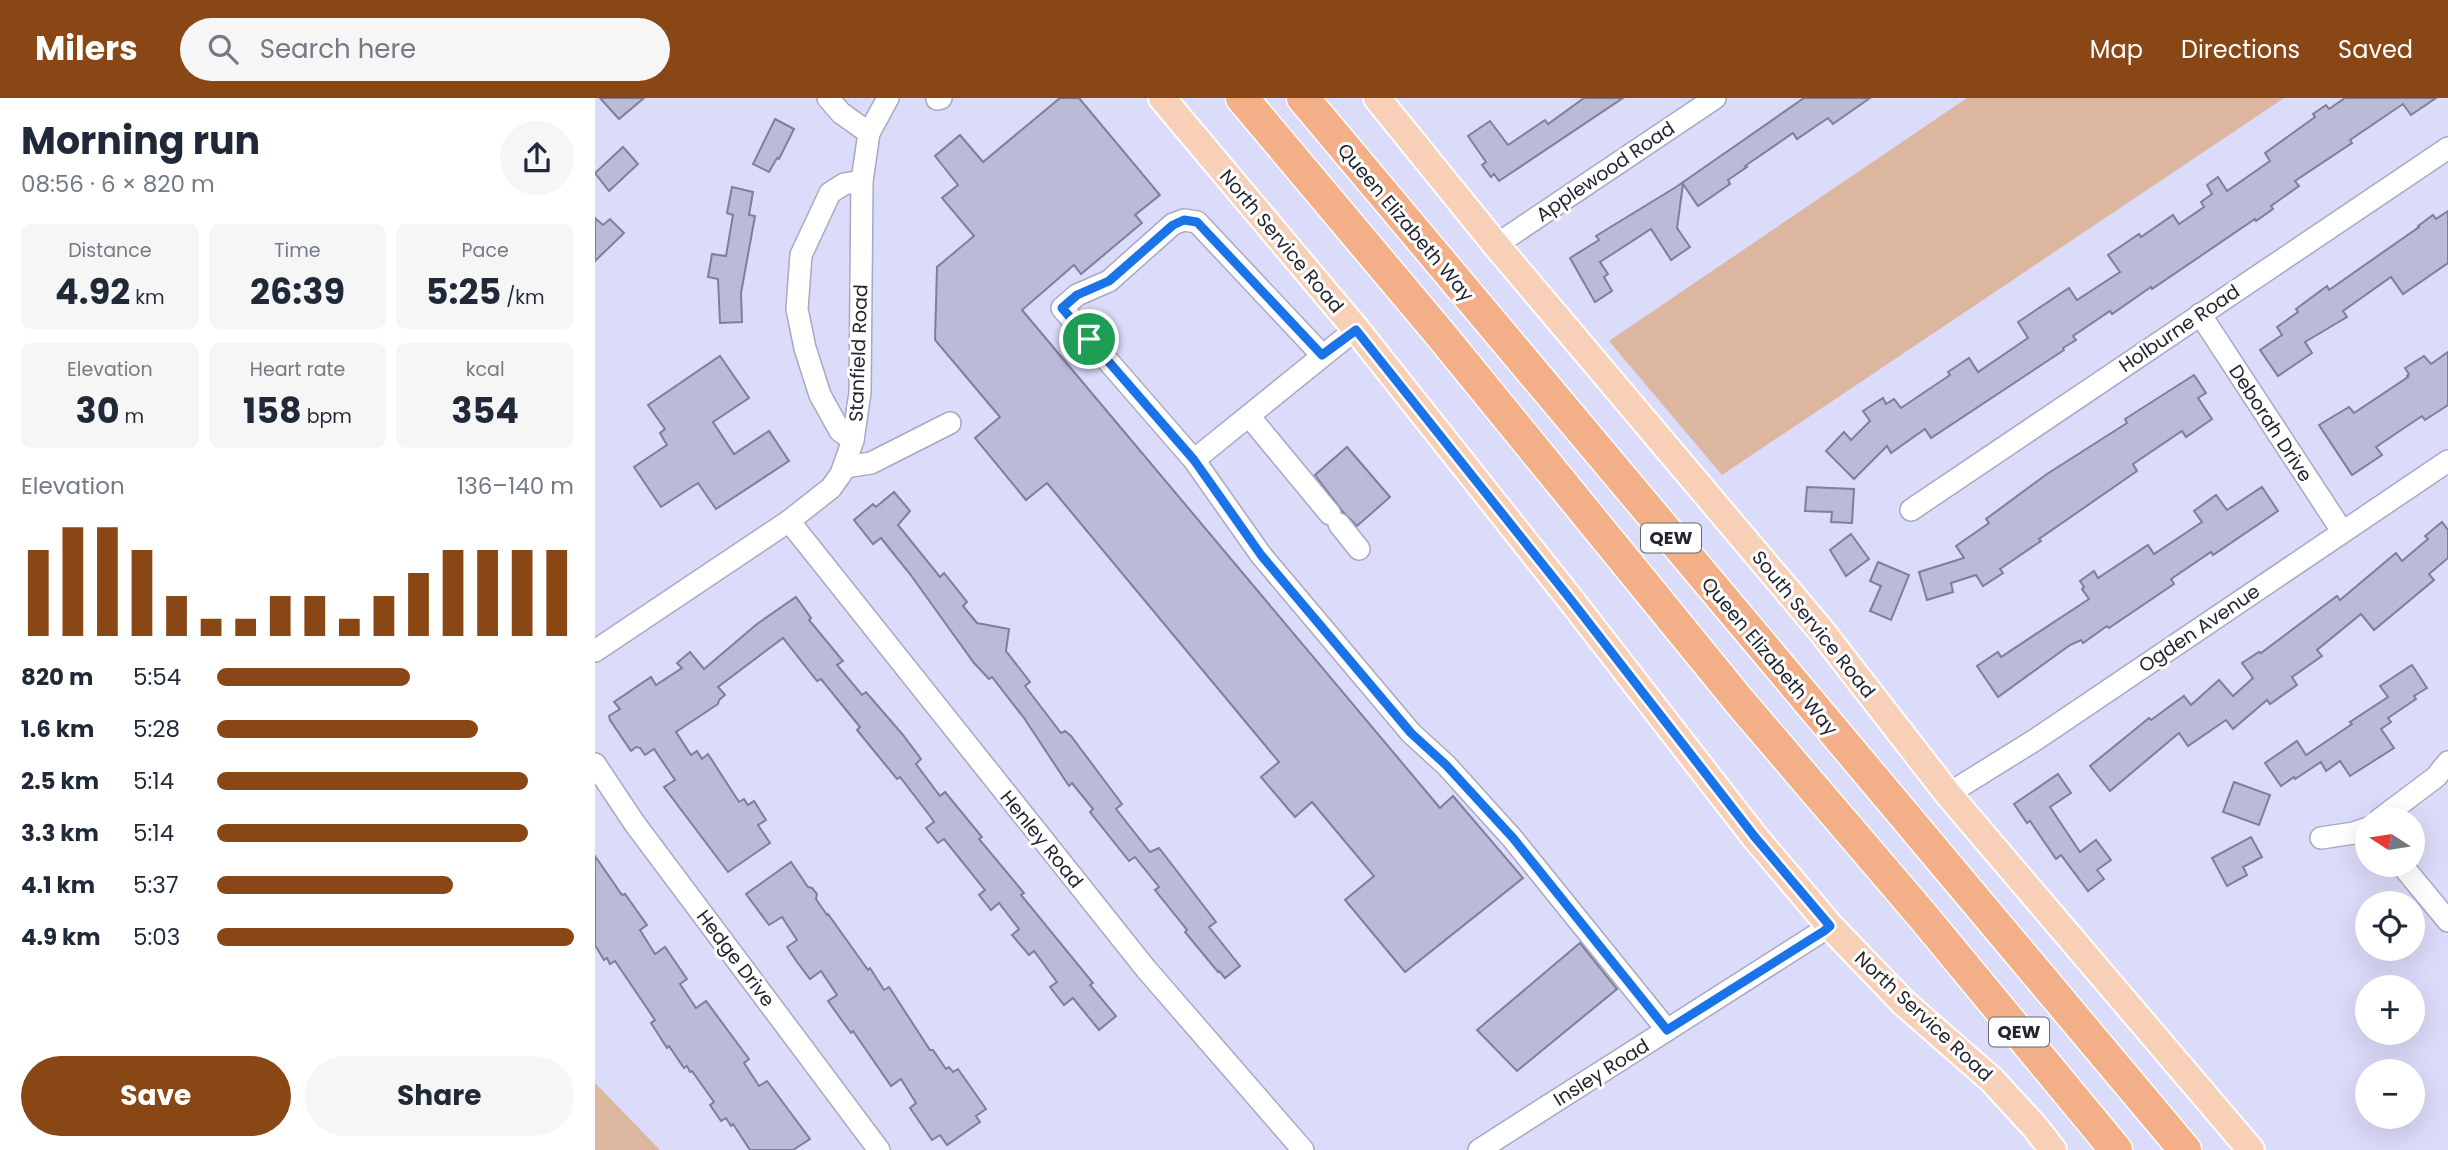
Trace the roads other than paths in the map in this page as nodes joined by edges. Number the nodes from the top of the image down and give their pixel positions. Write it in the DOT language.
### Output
graph roads {
  1 [pos="828,98"];
  2 [pos="888,98"];
  3 [pos="1162,98"];
  4 [pos="1242,98"];
  5 [pos="1303,98"];
  6 [pos="1377,98"];
  7 [pos="1715,98"];
  8 [pos="869,133"];
  9 [pos="2448,148"];
  10 [pos="862,181"];
  11 [pos="1496,245"];
  12 [pos="2200,314"];
  13 [pos="1356,330"];
  14 [pos="1322,355"];
  15 [pos="1249,416"];
  16 [pos="950,423"];
  17 [pos="853,440"];
  18 [pos="1194,460"];
  19 [pos="2448,461"];
  20 [pos="845,467"];
  21 [pos="1911,510"];
  22 [pos="789,521"];
  23 [pos="2342,531"];
  24 [pos="1359,549"];
  25 [pos="595,651"];
  26 [pos="2448,761"];
  27 [pos="595,764"];
  28 [pos="1948,794"];
  29 [pos="2396,807"];
  30 [pos="2355,833"];
  31 [pos="2321,838"];
  32 [pos="2412,877"];
  33 [pos="2448,921"];
  34 [pos="1830,926"];
  35 [pos="1667,1030"];
  36 [pos="879,1150"];
  37 [pos="1303,1150"];
  38 [pos="1479,1150"];
  39 [pos="2053,1150"];
  40 [pos="2116,1150"];
  41 [pos="2185,1150"];
  42 [pos="2251,1150"];
  1 -- 8 [label="street"];
  2 -- 8 [label="street, Stanfield Road"];
  3 -- 13 [label="main road, North Service Road"];
  4 -- 40 [label="highway, QEW"];
  5 -- 41 [label="highway, Queen Elizabeth Way / QEW"];
  6 -- 11 [label="main road, South Service Road"];
  7 -- 11 [label="street, Applewood Road"];
  8 -- 10 [label="street, Stanfield Road"];
  9 -- 12 [label="street, Holburne Road"];
  10 -- 17 [label="street, Stanfield Road"];
  10 -- 17 [label="street"];
  11 -- 28 [label="main road, South Service Road"];
  12 -- 21 [label="street, Holburne Road"];
  12 -- 23 [label="street, Deborah Drive"];
  13 -- 14 [label="street"];
  13 -- 34 [label="main road, North Service Road"];
  14 -- 15 [label="street"];
  14 -- 18 [label="street"];
  15 -- 18 [label="street"];
  15 -- 24 [label="street"];
  16 -- 20 [label="street"];
  17 -- 20 [label="street, Stanfield Road"];
  18 -- 35 [label="street"];
  19 -- 23 [label="street, Ogden Avenue"];
  20 -- 22 [label="street, Stanfield Road"];
  22 -- 25 [label="street, Stanfield Road"];
  22 -- 37 [label="street, Henley Road"];
  23 -- 28 [label="street, Ogden Avenue"];
  26 -- 29 [label="street"];
  27 -- 36 [label="street, Hedge Drive"];
  28 -- 42 [label="main road, South Service Road"];
  30 -- 31 [label="street"];
  32 -- 33 [label="street"];
  34 -- 35 [label="street, Insley Road"];
  34 -- 39 [label="main road, North Service Road"];
  35 -- 38 [label="street, Insley Road"];
}
